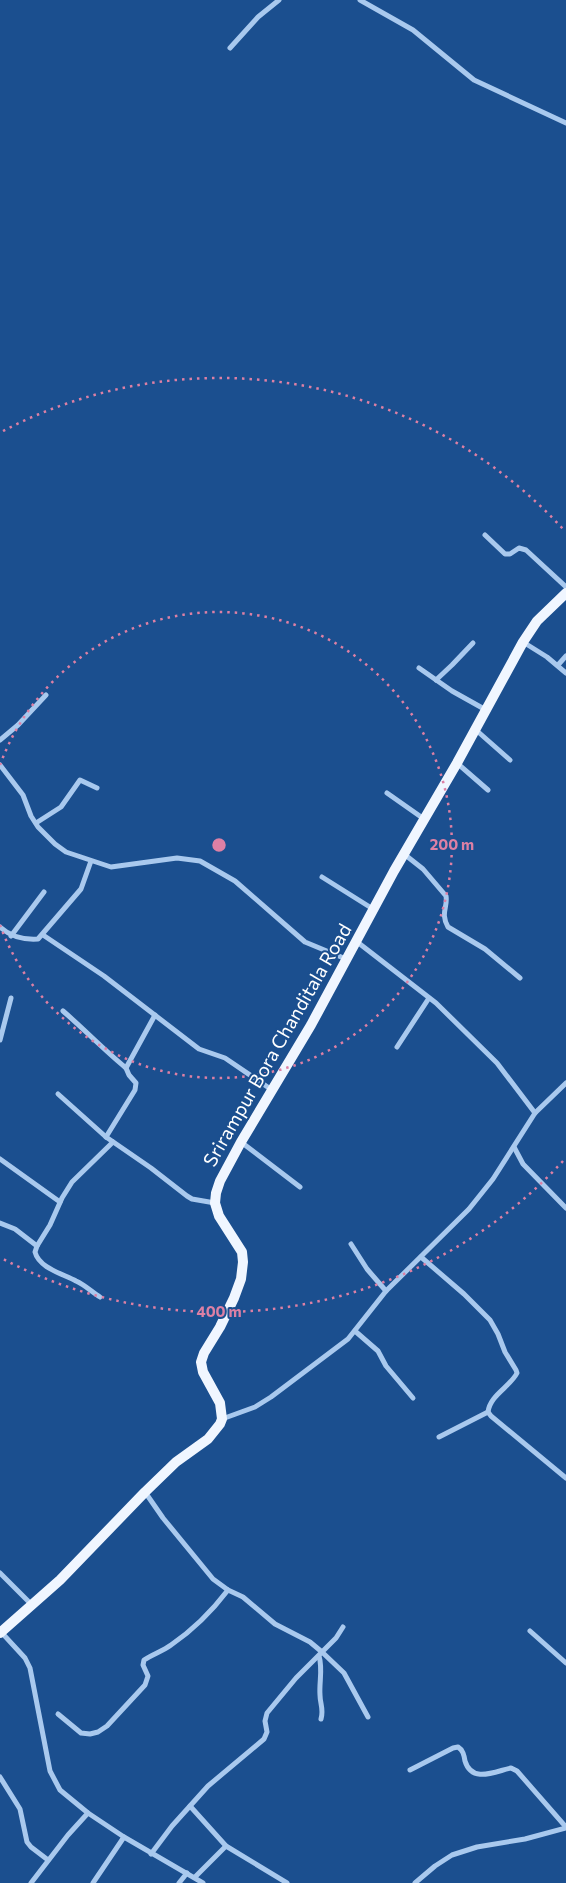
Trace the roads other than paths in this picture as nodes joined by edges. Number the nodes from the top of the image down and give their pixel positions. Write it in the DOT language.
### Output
graph roads {
  1 [pos="279,0"];
  2 [pos="360,0"];
  3 [pos="230,48"];
  4 [pos="566,123"];
  5 [pos="485,535"];
  6 [pos="566,587"];
  7 [pos="566,593"];
  8 [pos="523,642"];
  9 [pos="472,643"];
  10 [pos="566,656"];
  11 [pos="558,665"];
  12 [pos="419,668"];
  13 [pos="566,673"];
  14 [pos="436,680"];
  15 [pos="46,696"];
  16 [pos="487,710"];
  17 [pos="476,730"];
  18 [pos="0,740"];
  19 [pos="510,760"];
  20 [pos="458,763"];
  21 [pos="0,765"];
  22 [pos="97,788"];
  23 [pos="488,790"];
  24 [pos="387,793"];
  25 [pos="424,819"];
  26 [pos="36,823"];
  27 [pos="404,854"];
  28 [pos="91,861"];
  29 [pos="322,876"];
  30 [pos="44,892"];
  31 [pos="373,910"];
  32 [pos="0,928"];
  33 [pos="43,935"];
  34 [pos="11,936"];
  35 [pos="356,941"];
  36 [pos="346,959"];
  37 [pos="520,978"];
  38 [pos="11,998"];
  39 [pos="429,998"];
  40 [pos="63,1011"];
  41 [pos="155,1015"];
  42 [pos="0,1040"];
  43 [pos="397,1047"];
  44 [pos="126,1068"];
  45 [pos="566,1083"];
  46 [pos="272,1090"];
  47 [pos="58,1094"];
  48 [pos="535,1113"];
  49 [pos="106,1137"];
  50 [pos="113,1142"];
  51 [pos="241,1142"];
  52 [pos="514,1148"];
  53 [pos="0,1159"];
  54 [pos="300,1186"];
  55 [pos="60,1202"];
  56 [pos="215,1203"];
  57 [pos="566,1208"];
  58 [pos="0,1224"];
  59 [pos="351,1244"];
  60 [pos="36,1246"];
  61 [pos="421,1257"];
  62 [pos="386,1291"];
  63 [pos="100,1297"];
  64 [pos="355,1331"];
  65 [pos="413,1398"];
  66 [pos="488,1412"];
  67 [pos="222,1419"];
  68 [pos="439,1438"];
  69 [pos="566,1478"];
  70 [pos="145,1492"];
  71 [pos="0,1573"];
  72 [pos="228,1590"];
  73 [pos="31,1604"];
  74 [pos="343,1627"];
  75 [pos="530,1632"];
  76 [pos="1,1633"];
  77 [pos="320,1654"];
  78 [pos="566,1663"];
  79 [pos="58,1714"];
  80 [pos="368,1717"];
  81 [pos="321,1719"];
  82 [pos="410,1770"];
  83 [pos="0,1777"];
  84 [pos="190,1806"];
  85 [pos="88,1813"];
  86 [pos="566,1828"];
  87 [pos="124,1837"];
  88 [pos="226,1846"];
  89 [pos="151,1854"];
  90 [pos="48,1860"];
  91 [pos="187,1873"];
  92 [pos="195,1877"];
  93 [pos="31,1883"];
  94 [pos="94,1883"];
  95 [pos="179,1883"];
  96 [pos="203,1883"];
  97 [pos="287,1883"];
  98 [pos="415,1883"];
  1 -- 3 [label="street"];
  2 -- 4 [label="street"];
  5 -- 6 [label="street"];
  7 -- 8 [label="main road, Srirampur Bora Chanditala Road"];
  8 -- 11 [label="street"];
  8 -- 16 [label="main road, Srirampur Bora Chanditala Road"];
  9 -- 14 [label="street"];
  10 -- 11 [label="street"];
  11 -- 13 [label="street"];
  12 -- 14 [label="street"];
  14 -- 16 [label="street"];
  15 -- 18 [label="street"];
  16 -- 17 [label="main road, Srirampur Bora Chanditala Road"];
  17 -- 19 [label="street"];
  17 -- 20 [label="main road, Srirampur Bora Chanditala Road"];
  20 -- 23 [label="street"];
  20 -- 25 [label="main road, Srirampur Bora Chanditala Road"];
  21 -- 26 [label="street"];
  22 -- 26 [label="street"];
  24 -- 25 [label="street"];
  25 -- 27 [label="main road, Srirampur Bora Chanditala Road"];
  26 -- 28 [label="street"];
  27 -- 31 [label="main road, Srirampur Bora Chanditala Road"];
  27 -- 37 [label="street"];
  28 -- 33 [label="street"];
  28 -- 36 [label="street"];
  29 -- 31 [label="street"];
  30 -- 34 [label="street"];
  31 -- 35 [label="main road, Srirampur Bora Chanditala Road"];
  32 -- 34 [label="street"];
  33 -- 34 [label="street"];
  33 -- 41 [label="street"];
  35 -- 36 [label="main road, Srirampur Bora Chanditala Road"];
  35 -- 39 [label="street"];
  36 -- 46 [label="main road, Srirampur Bora Chanditala Road"];
  38 -- 42 [label="street"];
  39 -- 43 [label="street"];
  39 -- 48 [label="street"];
  40 -- 44 [label="street"];
  41 -- 44 [label="street"];
  41 -- 46 [label="street"];
  44 -- 49 [label="street"];
  45 -- 48 [label="street"];
  46 -- 51 [label="main road, Srirampur Bora Chanditala Road"];
  47 -- 49 [label="street"];
  48 -- 52 [label="street"];
  49 -- 50 [label="street"];
  50 -- 55 [label="street"];
  50 -- 56 [label="street"];
  51 -- 54 [label="street"];
  51 -- 56 [label="main road, Srirampur Bora Chanditala Road"];
  52 -- 57 [label="street"];
  52 -- 61 [label="street"];
  53 -- 55 [label="street"];
  55 -- 60 [label="street"];
  56 -- 67 [label="main road"];
  58 -- 60 [label="street"];
  59 -- 62 [label="street"];
  60 -- 63 [label="street"];
  61 -- 62 [label="street"];
  61 -- 66 [label="street"];
  62 -- 64 [label="street"];
  64 -- 65 [label="street"];
  64 -- 67 [label="street"];
  66 -- 68 [label="street"];
  66 -- 69 [label="street"];
  67 -- 70 [label="main road"];
  70 -- 72 [label="street"];
  70 -- 73 [label="main road"];
  71 -- 73 [label="street"];
  72 -- 77 [label="street"];
  72 -- 79 [label="street"];
  73 -- 76 [label="main road"];
  74 -- 77 [label="street"];
  75 -- 78 [label="street"];
  76 -- 85 [label="street"];
  77 -- 80 [label="street"];
  77 -- 81 [label="street"];
  77 -- 84 [label="street"];
  82 -- 86 [label="street"];
  83 -- 90 [label="street"];
  84 -- 88 [label="street"];
  84 -- 89 [label="street"];
  85 -- 87 [label="street"];
  85 -- 90 [label="street"];
  86 -- 98 [label="street"];
  87 -- 89 [label="street"];
  87 -- 94 [label="street"];
  88 -- 92 [label="street"];
  88 -- 97 [label="street"];
  89 -- 91 [label="street"];
  90 -- 93 [label="street"];
  91 -- 92 [label="street"];
  91 -- 95 [label="street"];
  92 -- 96 [label="street"];
}
